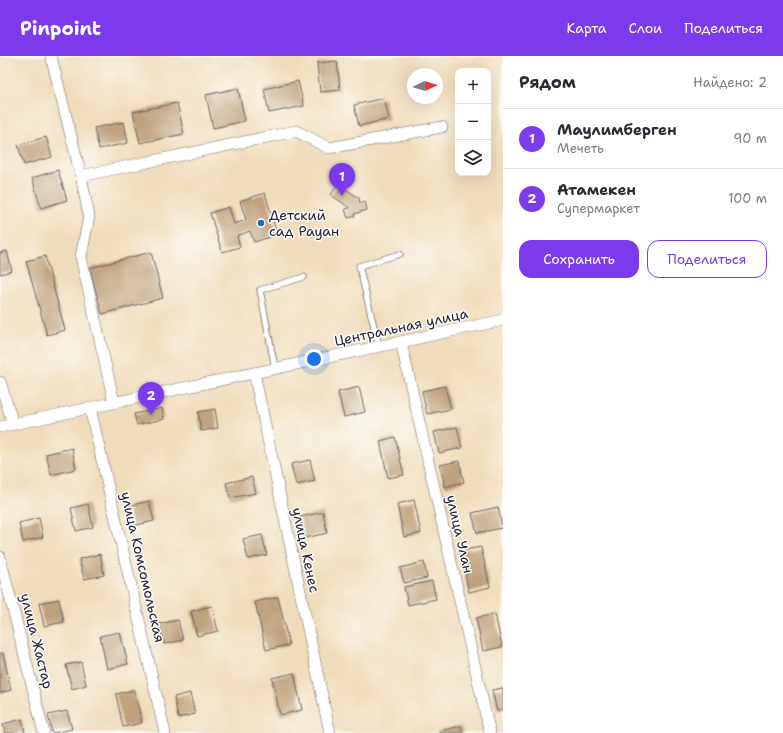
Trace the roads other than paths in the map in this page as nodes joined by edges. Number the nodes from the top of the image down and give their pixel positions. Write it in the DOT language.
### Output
graph roads {
  1 [pos="52,56"];
  2 [pos="442,127"];
  3 [pos="81,176"];
  4 [pos="400,254"];
  5 [pos="304,277"];
  6 [pos="503,320"];
  7 [pos="401,342"];
  8 [pos="379,347"];
  9 [pos="275,368"];
  10 [pos="254,373"];
  11 [pos="0,382"];
  12 [pos="114,402"];
  13 [pos="90,408"];
  14 [pos="13,424"];
  15 [pos="0,427"];
  16 [pos="0,557"];
  17 [pos="44,733"];
  18 [pos="165,733"];
  19 [pos="330,733"];
  20 [pos="490,733"];
  1 -- 3 [label="street"];
  2 -- 3 [label="street"];
  3 -- 12 [label="street"];
  4 -- 8 [label="lane"];
  5 -- 9 [label="lane"];
  6 -- 7 [label="street, Центральная улица"];
  7 -- 8 [label="street, Центральная улица"];
  7 -- 20 [label="street, улица Улан"];
  8 -- 9 [label="street, Центральная улица"];
  9 -- 10 [label="street, Центральная улица"];
  10 -- 12 [label="street, Центральная улица"];
  10 -- 19 [label="street, улица Кенес"];
  11 -- 14 [label="street"];
  12 -- 13 [label="street, Центральная улица"];
  13 -- 14 [label="street, Центральная улица"];
  13 -- 18 [label="street, улица Комсомольская"];
  14 -- 15 [label="street, Центральная улица"];
  16 -- 17 [label="street, улица Жастар"];
}
